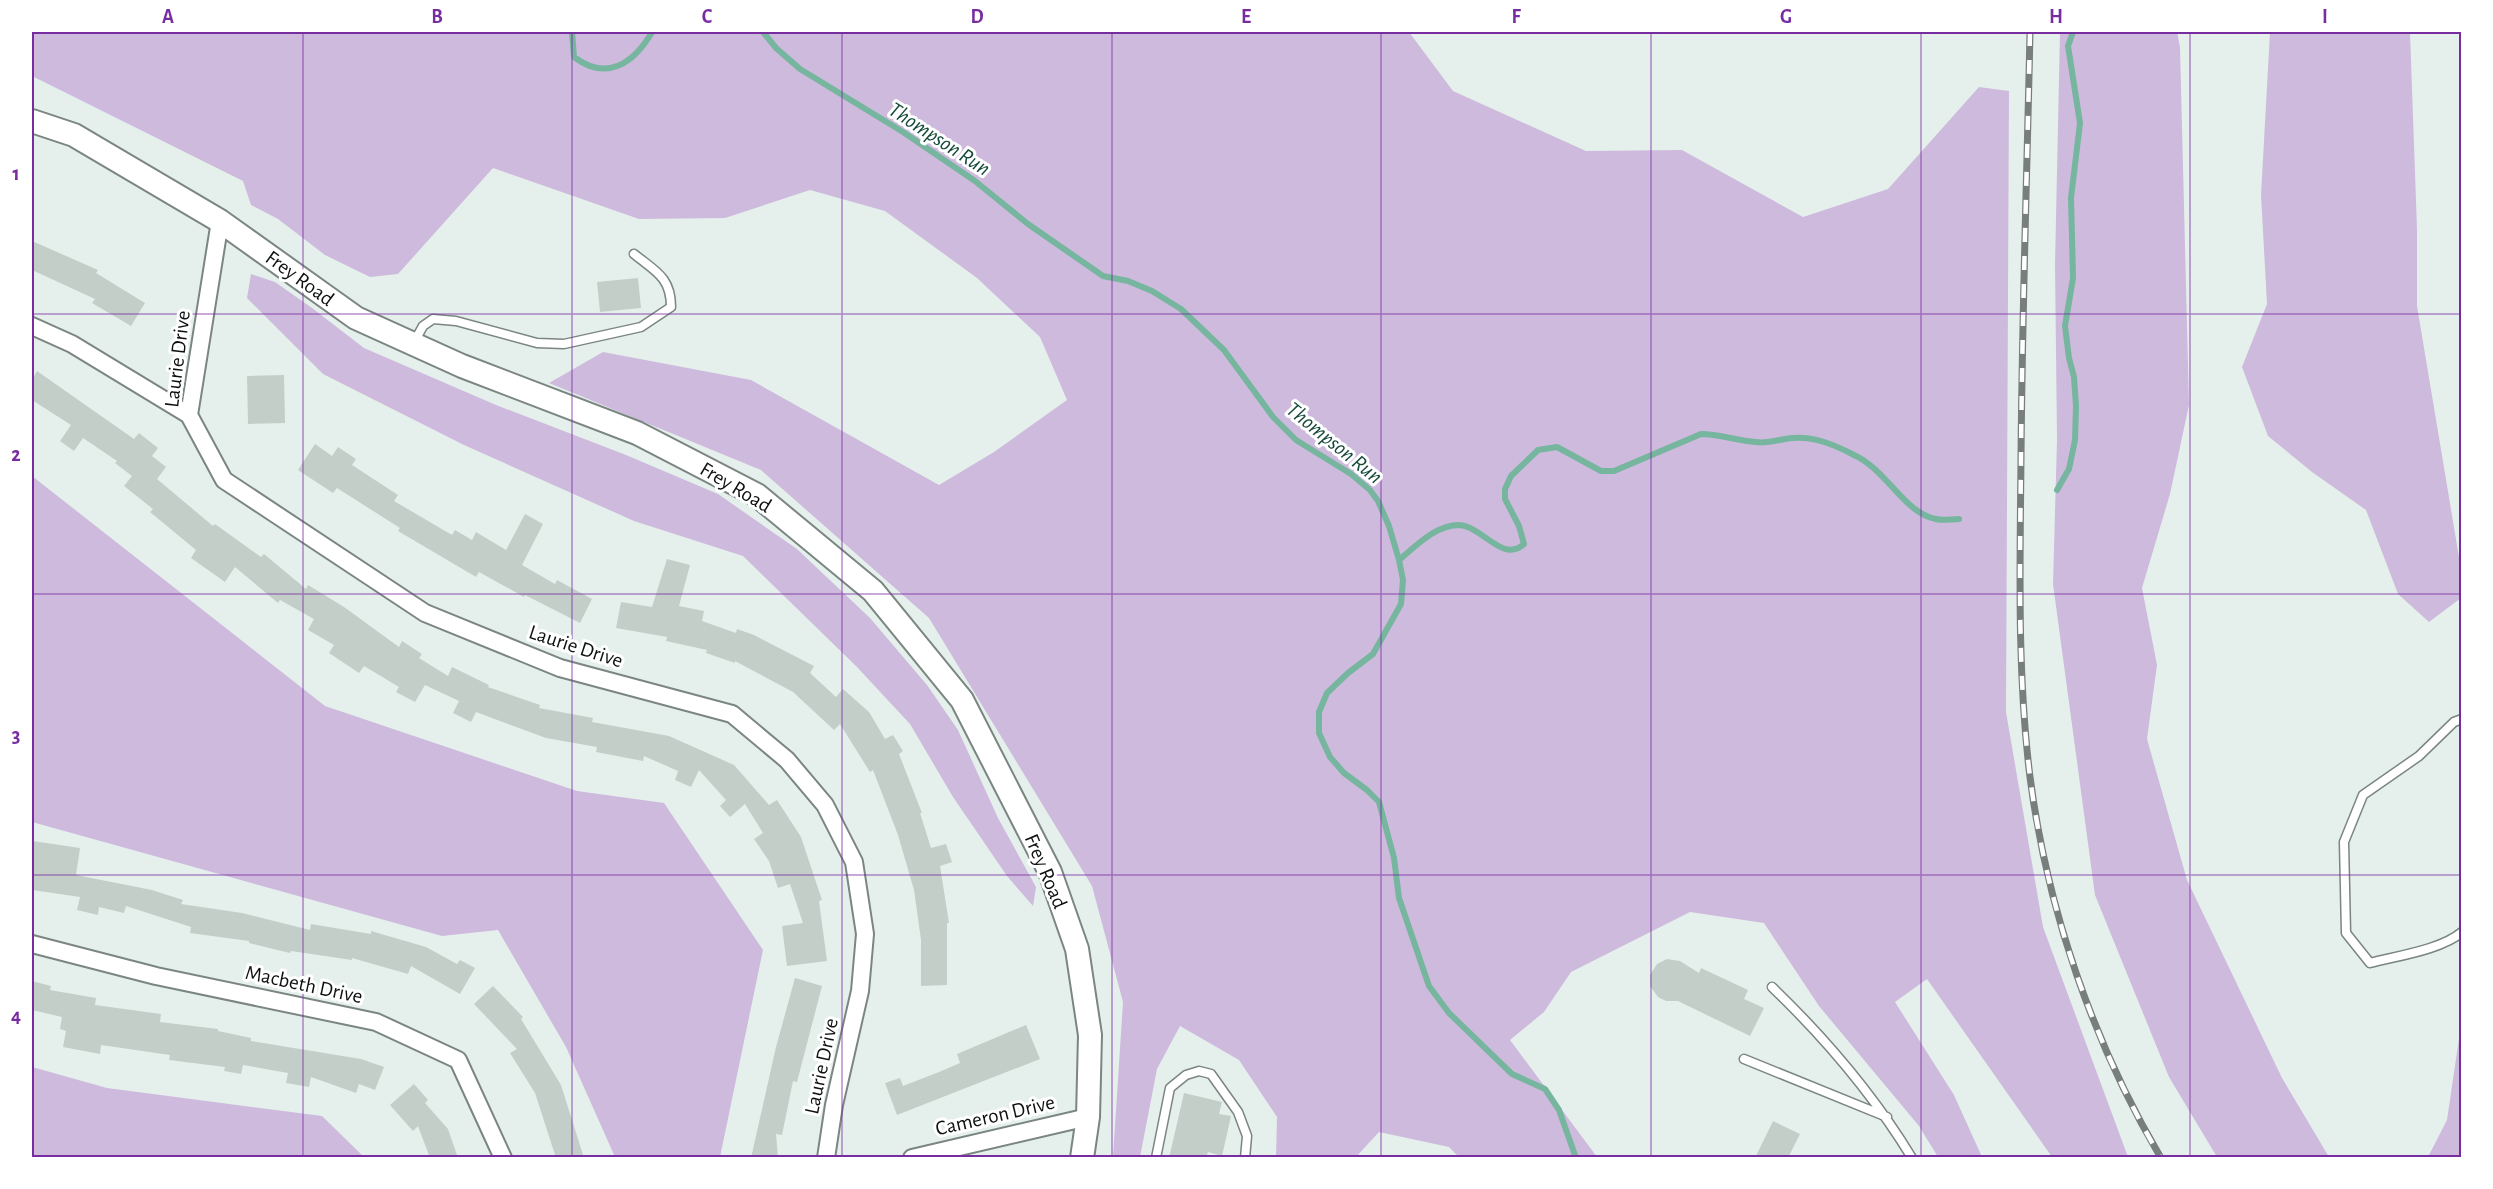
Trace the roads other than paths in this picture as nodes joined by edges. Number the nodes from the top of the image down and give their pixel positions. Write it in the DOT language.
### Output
graph roads {
  1 [pos="32,121"];
  2 [pos="220,221"];
  3 [pos="634,254"];
  4 [pos="32,326"];
  5 [pos="413,344"];
  6 [pos="189,415"];
  7 [pos="2462,719"];
  8 [pos="2462,932"];
  9 [pos="32,944"];
  10 [pos="1772,987"];
  11 [pos="1744,1059"];
  12 [pos="1088,1117"];
  13 [pos="1887,1118"];
  14 [pos="503,1158"];
  15 [pos="826,1158"];
  16 [pos="912,1158"];
  17 [pos="1082,1158"];
  18 [pos="1156,1158"];
  19 [pos="1245,1158"];
  20 [pos="1912,1158"];
  1 -- 2 [label="street, Frey Road"];
  2 -- 5 [label="street, Frey Road"];
  2 -- 6 [label="street, Laurie Drive"];
  3 -- 5 [label="lane"];
  4 -- 6 [label="street"];
  5 -- 12 [label="street, Frey Road"];
  6 -- 15 [label="street, Laurie Drive"];
  7 -- 8 [label="lane"];
  9 -- 14 [label="street, Macbeth Drive"];
  10 -- 13 [label="lane"];
  11 -- 13 [label="lane"];
  12 -- 16 [label="street, Cameron Drive"];
  12 -- 17 [label="street, Frey Road"];
  13 -- 20 [label="lane"];
  18 -- 19 [label="lane"];
}
